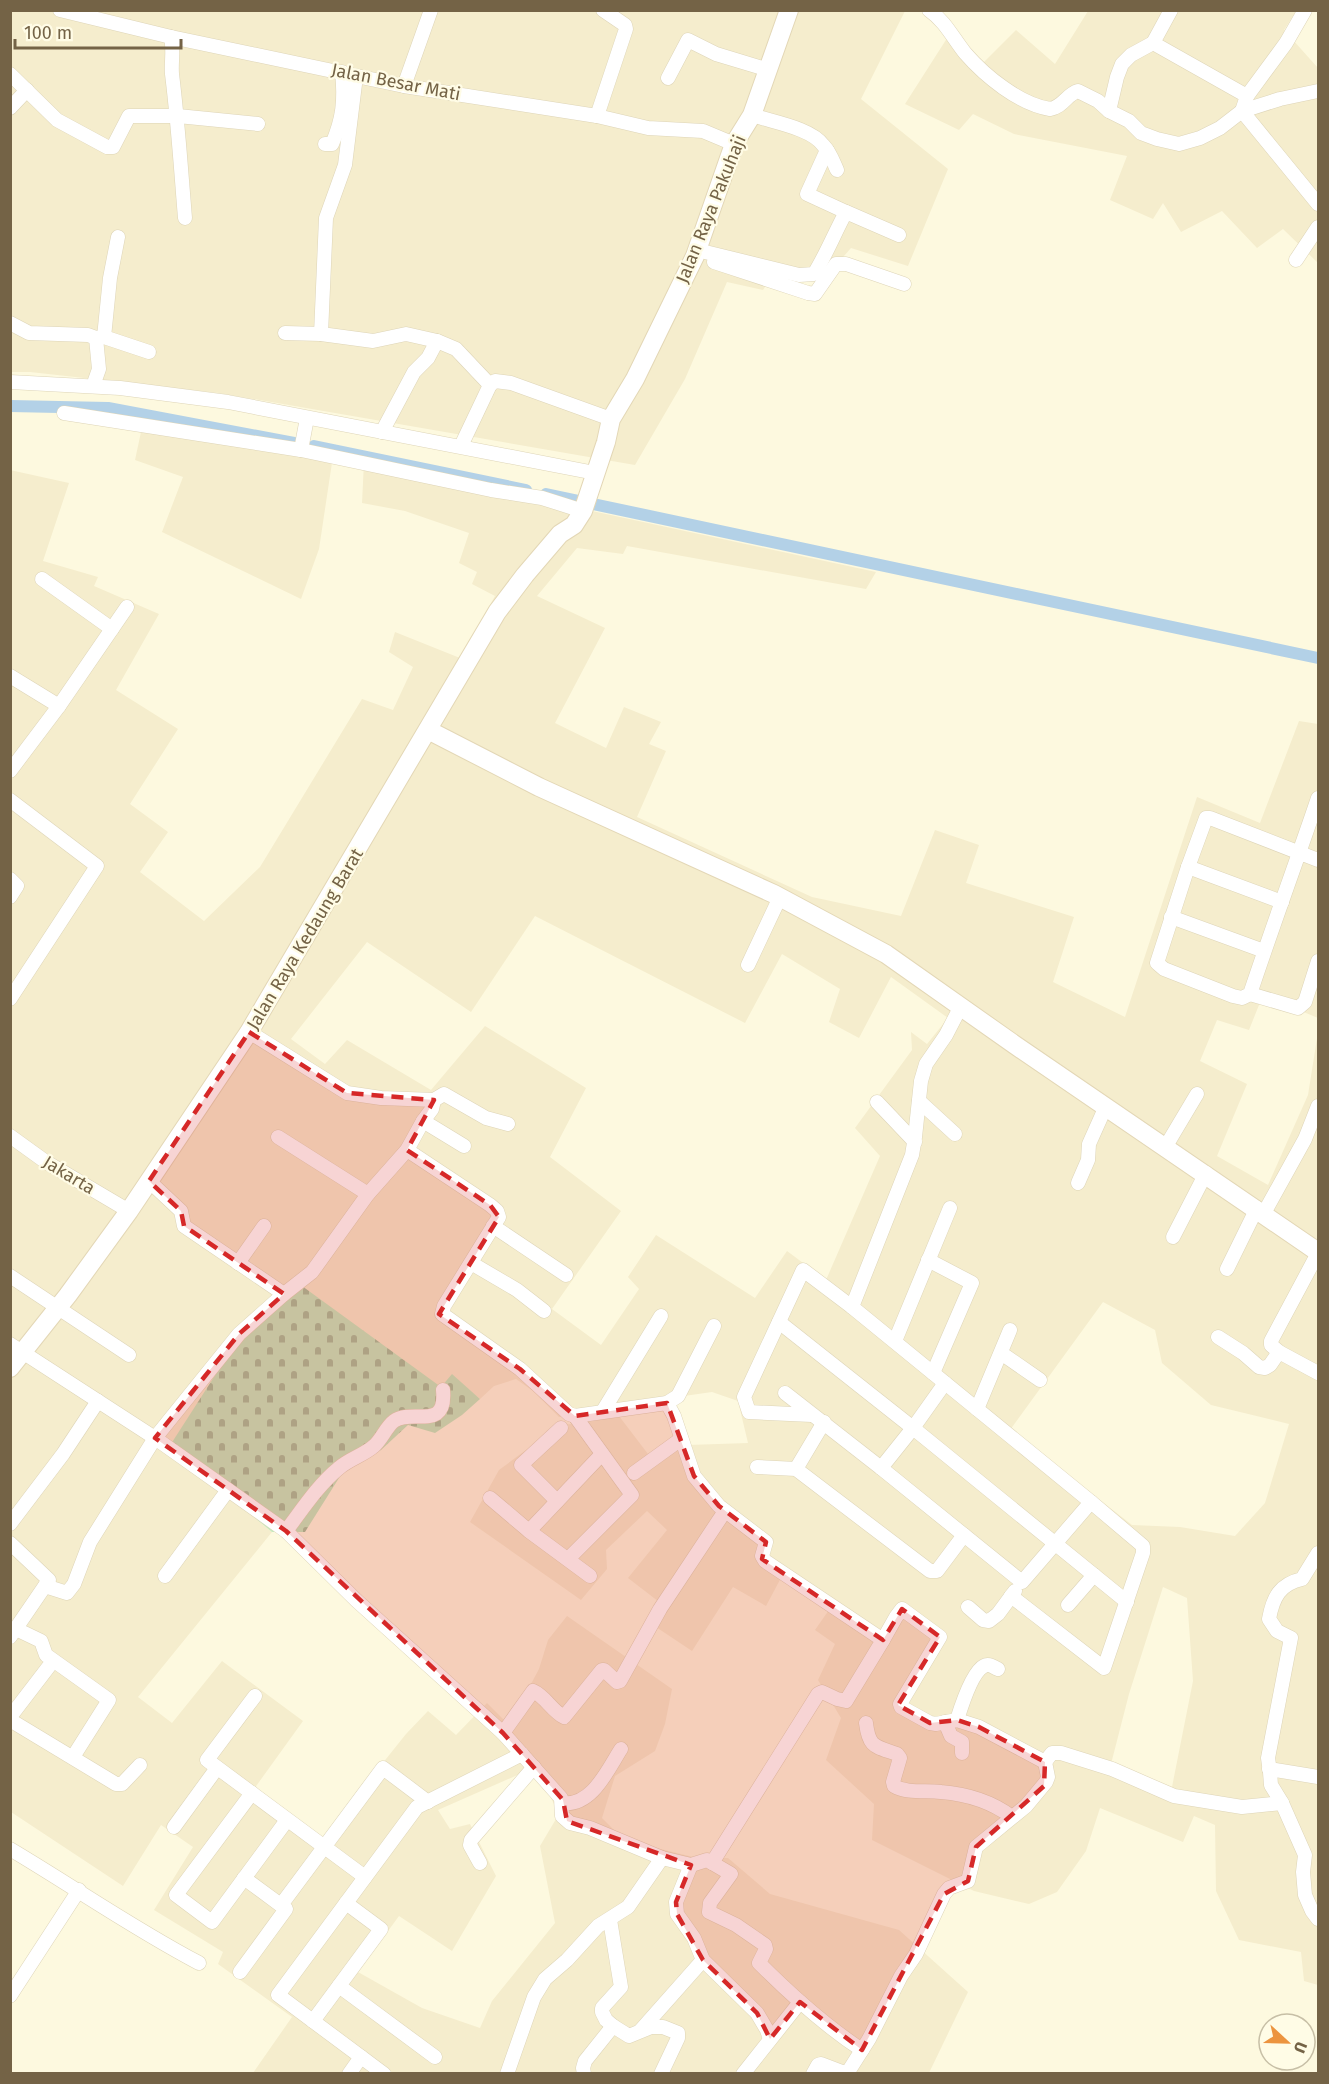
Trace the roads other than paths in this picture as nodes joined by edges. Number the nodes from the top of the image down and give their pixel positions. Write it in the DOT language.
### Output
graph roads {
  1 [pos="60,10"];
  2 [pos="431,10"];
  3 [pos="603,10"];
  4 [pos="789,10"];
  5 [pos="929,10"];
  6 [pos="1171,10"];
  7 [pos="1305,10"];
  8 [pos="171,37"];
  9 [pos="1153,43"];
  10 [pos="769,70"];
  11 [pos="342,72"];
  12 [pos="10,74"];
  13 [pos="356,75"];
  14 [pos="668,78"];
  15 [pos="404,86"];
  16 [pos="27,90"];
  17 [pos="1318,91"];
  18 [pos="1247,96"];
  19 [pos="10,108"];
  20 [pos="1109,111"];
  21 [pos="1242,111"];
  22 [pos="752,115"];
  23 [pos="178,116"];
  24 [pos="597,116"];
  25 [pos="258,124"];
  26 [pos="325,144"];
  27 [pos="734,144"];
  28 [pos="827,150"];
  29 [pos="837,170"];
  30 [pos="1318,204"];
  31 [pos="846,212"];
  32 [pos="185,218"];
  33 [pos="1318,227"];
  34 [pos="899,235"];
  35 [pos="118,237"];
  36 [pos="696,253"];
  37 [pos="1296,260"];
  38 [pos="904,284"];
  39 [pos="10,323"];
  40 [pos="285,333"];
  41 [pos="321,334"];
  42 [pos="100,337"];
  43 [pos="437,341"];
  44 [pos="149,352"];
  45 [pos="10,381"];
  46 [pos="490,385"];
  47 [pos="93,386"];
  48 [pos="64,412"];
  49 [pos="611,419"];
  50 [pos="307,421"];
  51 [pos="381,432"];
  52 [pos="461,446"];
  53 [pos="301,448"];
  54 [pos="594,477"];
  55 [pos="584,507"];
  56 [pos="42,579"];
  57 [pos="127,607"];
  58 [pos="112,629"];
  59 [pos="10,676"];
  60 [pos="59,706"];
  61 [pos="428,730"];
  62 [pos="10,771"];
  63 [pos="1318,798"];
  64 [pos="10,800"];
  65 [pos="1300,852"];
  66 [pos="1318,860"];
  67 [pos="1188,867"];
  68 [pos="780,897"];
  69 [pos="1282,902"];
  70 [pos="1171,917"];
  71 [pos="1264,951"];
  72 [pos="1318,961"];
  73 [pos="747,965"];
  74 [pos="1250,994"];
  75 [pos="10,999"];
  76 [pos="961,1006"];
  77 [pos="249,1032"];
  78 [pos="1197,1094"];
  79 [pos="434,1100"];
  80 [pos="919,1101"];
  81 [pos="877,1102"];
  82 [pos="1106,1106"];
  83 [pos="1318,1106"];
  84 [pos="423,1121"];
  85 [pos="508,1124"];
  86 [pos="955,1134"];
  87 [pos="10,1136"];
  88 [pos="278,1137"];
  89 [pos="915,1142"];
  90 [pos="464,1146"];
  91 [pos="1166,1146"];
  92 [pos="407,1150"];
  93 [pos="1206,1173"];
  94 [pos="149,1181"];
  95 [pos="1078,1183"];
  96 [pos="368,1194"];
  97 [pos="950,1208"];
  98 [pos="129,1211"];
  99 [pos="1260,1211"];
  100 [pos="264,1226"];
  101 [pos="494,1226"];
  102 [pos="1173,1237"];
  103 [pos="1318,1252"];
  104 [pos="928,1260"];
  105 [pos="238,1263"];
  106 [pos="471,1263"];
  107 [pos="1227,1269"];
  108 [pos="567,1275"];
  109 [pos="10,1276"];
  110 [pos="284,1294"];
  111 [pos="58,1307"];
  112 [pos="852,1307"];
  113 [pos="544,1311"];
  114 [pos="661,1316"];
  115 [pos="779,1322"];
  116 [pos="714,1326"];
  117 [pos="1010,1330"];
  118 [pos="1218,1337"];
  119 [pos="895,1341"];
  120 [pos="16,1348"];
  121 [pos="1279,1352"];
  122 [pos="1001,1353"];
  123 [pos="129,1354"];
  124 [pos="10,1368"];
  125 [pos="933,1373"];
  126 [pos="1318,1373"];
  127 [pos="1040,1380"];
  128 [pos="945,1383"];
  129 [pos="443,1390"];
  130 [pos="785,1393"];
  131 [pos="98,1401"];
  132 [pos="667,1403"];
  133 [pos="977,1409"];
  134 [pos="603,1411"];
  135 [pos="575,1416"];
  136 [pos="818,1418"];
  137 [pos="561,1428"];
  138 [pos="913,1428"];
  139 [pos="155,1438"];
  140 [pos="681,1439"];
  141 [pos="602,1454"];
  142 [pos="757,1467"];
  143 [pos="881,1468"];
  144 [pos="796,1469"];
  145 [pos="634,1473"];
  146 [pos="228,1490"];
  147 [pos="490,1498"];
  148 [pos="558,1501"];
  149 [pos="1091,1502"];
  150 [pos="724,1510"];
  151 [pos="10,1524"];
  152 [pos="286,1531"];
  153 [pos="529,1531"];
  154 [pos="964,1536"];
  155 [pos="10,1543"];
  156 [pos="1056,1543"];
  157 [pos="1318,1553"];
  158 [pos="568,1559"];
  159 [pos="1094,1575"];
  160 [pos="165,1576"];
  161 [pos="590,1576"];
  162 [pos="1022,1582"];
  163 [pos="45,1586"];
  164 [pos="1011,1596"];
  165 [pos="1127,1602"];
  166 [pos="1068,1605"];
  167 [pos="968,1606"];
  168 [pos="13,1633"];
  169 [pos="883,1640"];
  170 [pos="53,1660"];
  171 [pos="998,1670"];
  172 [pos="255,1696"];
  173 [pos="10,1718"];
  174 [pos="951,1721"];
  175 [pos="867,1723"];
  176 [pos="503,1733"];
  177 [pos="621,1749"];
  178 [pos="962,1753"];
  179 [pos="522,1754"];
  180 [pos="73,1757"];
  181 [pos="1045,1761"];
  182 [pos="140,1765"];
  183 [pos="534,1767"];
  184 [pos="217,1768"];
  185 [pos="1269,1769"];
  186 [pos="1318,1778"];
  187 [pos="252,1793"];
  188 [pos="428,1802"];
  189 [pos="562,1803"];
  190 [pos="1282,1803"];
  191 [pos="1012,1817"];
  192 [pos="287,1820"];
  193 [pos="174,1827"];
  194 [pos="324,1847"];
  195 [pos="10,1849"];
  196 [pos="662,1858"];
  197 [pos="480,1863"];
  198 [pos="712,1863"];
  199 [pos="691,1865"];
  200 [pos="365,1877"];
  201 [pos="244,1878"];
  202 [pos="80,1890"];
  203 [pos="346,1903"];
  204 [pos="281,1905"];
  205 [pos="1318,1919"];
  206 [pos="610,1920"];
  207 [pos="703,1960"];
  208 [pos="199,1963"];
  209 [pos="240,1972"];
  210 [pos="339,1986"];
  211 [pos="10,1996"];
  212 [pos="800,2002"];
  213 [pos="314,2021"];
  214 [pos="613,2026"];
  215 [pos="640,2031"];
  216 [pos="770,2039"];
  217 [pos="862,2050"];
  218 [pos="361,2056"];
  219 [pos="435,2057"];
  220 [pos="665,2072"];
  221 [pos="349,2073"];
  222 [pos="384,2073"];
  223 [pos="507,2073"];
  224 [pos="584,2073"];
  225 [pos="743,2073"];
  226 [pos="813,2073"];
  1 -- 8 [label="street, Jalan Besar Mati"];
  2 -- 15 [label="street"];
  3 -- 24 [label="street"];
  4 -- 10 [label="street, Jalan Raya Pakuhaji"];
  5 -- 20 [label="street"];
  6 -- 9 [label="street"];
  7 -- 18 [label="street"];
  8 -- 11 [label="street, Jalan Besar Mati"];
  8 -- 23 [label="street"];
  9 -- 18 [label="street"];
  9 -- 20 [label="street"];
  10 -- 14 [label="street"];
  10 -- 22 [label="street, Jalan Raya Pakuhaji"];
  11 -- 13 [label="street, Jalan Besar Mati"];
  11 -- 26 [label="street"];
  12 -- 16 [label="street"];
  13 -- 15 [label="street, Jalan Besar Mati"];
  13 -- 41 [label="street"];
  15 -- 24 [label="street, Jalan Besar Mati"];
  16 -- 19 [label="street"];
  16 -- 23 [label="street"];
  17 -- 21 [label="street"];
  18 -- 21 [label="street"];
  20 -- 21 [label="street"];
  21 -- 30 [label="street"];
  22 -- 27 [label="street, Jalan Raya Pakuhaji"];
  22 -- 28 [label="street"];
  23 -- 25 [label="street"];
  23 -- 32 [label="street"];
  24 -- 27 [label="street, Jalan Besar Mati"];
  27 -- 36 [label="street, Jalan Raya Pakuhaji"];
  28 -- 29 [label="street"];
  28 -- 31 [label="street"];
  31 -- 34 [label="street"];
  31 -- 36 [label="street"];
  33 -- 37 [label="street"];
  35 -- 42 [label="street"];
  36 -- 38 [label="street"];
  36 -- 49 [label="street, Jalan Raya Pakuhaji"];
  39 -- 42 [label="street"];
  40 -- 41 [label="street"];
  41 -- 43 [label="street"];
  42 -- 44 [label="street"];
  42 -- 47 [label="street"];
  43 -- 46 [label="street"];
  43 -- 51 [label="street"];
  45 -- 47 [label="street"];
  46 -- 49 [label="street"];
  46 -- 52 [label="street"];
  47 -- 50 [label="street"];
  48 -- 53 [label="street"];
  49 -- 54 [label="street, Jalan Raya Pakuhaji"];
  50 -- 51 [label="street"];
  50 -- 53 [label="street"];
  51 -- 52 [label="street"];
  52 -- 54 [label="street"];
  53 -- 55 [label="street"];
  54 -- 55 [label="street, Jalan Raya Pakuhaji"];
  55 -- 61 [label="street, Jalan Raya Kedaung Barat"];
  56 -- 58 [label="street"];
  57 -- 58 [label="street"];
  58 -- 60 [label="street"];
  59 -- 60 [label="street"];
  60 -- 62 [label="street"];
  61 -- 68 [label="street"];
  61 -- 77 [label="street, Jalan Raya Kedaung Barat"];
  63 -- 65 [label="street"];
  64 -- 75 [label="street"];
  65 -- 66 [label="street"];
  65 -- 67 [label="street"];
  65 -- 69 [label="street"];
  67 -- 69 [label="street"];
  67 -- 70 [label="street"];
  68 -- 73 [label="street"];
  68 -- 76 [label="street"];
  69 -- 71 [label="street"];
  70 -- 71 [label="street"];
  70 -- 74 [label="street"];
  71 -- 74 [label="street"];
  72 -- 74 [label="street"];
  76 -- 80 [label="street"];
  76 -- 82 [label="street"];
  77 -- 79 [label="street"];
  77 -- 94 [label="street, Jalan Raya Kedaung Barat"];
  78 -- 91 [label="street"];
  79 -- 84 [label="street"];
  79 -- 85 [label="street"];
  80 -- 86 [label="street"];
  80 -- 89 [label="street"];
  81 -- 89 [label="street"];
  82 -- 91 [label="street"];
  82 -- 95 [label="street"];
  83 -- 99 [label="street"];
  84 -- 90 [label="street"];
  84 -- 92 [label="street"];
  87 -- 98 [label="street, Jakarta"];
  88 -- 96 [label="street"];
  89 -- 112 [label="street"];
  91 -- 93 [label="street"];
  92 -- 96 [label="street"];
  92 -- 101 [label="street"];
  93 -- 99 [label="street"];
  93 -- 102 [label="street"];
  94 -- 98 [label="street, Jalan Raya Kedaung Barat"];
  94 -- 105 [label="street"];
  96 -- 110 [label="street"];
  97 -- 104 [label="street"];
  98 -- 111 [label="street, Jalan Raya Kedaung Barat"];
  99 -- 103 [label="street"];
  99 -- 107 [label="street"];
  100 -- 105 [label="street"];
  101 -- 106 [label="street"];
  101 -- 108 [label="street"];
  103 -- 121 [label="street"];
  104 -- 119 [label="street"];
  104 -- 125 [label="street"];
  105 -- 110 [label="street"];
  106 -- 113 [label="street"];
  106 -- 135 [label="street"];
  109 -- 111 [label="street"];
  110 -- 139 [label="street"];
  111 -- 120 [label="street, Jalan Raya Kedaung Barat"];
  111 -- 123 [label="street"];
  112 -- 115 [label="street"];
  112 -- 119 [label="street"];
  114 -- 134 [label="street"];
  115 -- 136 [label="street"];
  115 -- 138 [label="street"];
  116 -- 132 [label="street"];
  117 -- 122 [label="street"];
  118 -- 121 [label="street"];
  119 -- 125 [label="street"];
  120 -- 124 [label="street, Jalan Raya Kedaung Barat"];
  120 -- 131 [label="street"];
  121 -- 126 [label="street"];
  122 -- 127 [label="street"];
  122 -- 133 [label="street"];
  125 -- 128 [label="street"];
  128 -- 133 [label="street"];
  128 -- 138 [label="street"];
  129 -- 152 [label="street"];
  130 -- 136 [label="street"];
  131 -- 139 [label="street"];
  131 -- 151 [label="street"];
  132 -- 134 [label="street"];
  132 -- 140 [label="street"];
  133 -- 149 [label="street"];
  134 -- 135 [label="street"];
  135 -- 141 [label="street"];
  136 -- 143 [label="street"];
  136 -- 144 [label="street"];
  137 -- 148 [label="street"];
  138 -- 143 [label="street"];
  138 -- 156 [label="street"];
  139 -- 146 [label="street"];
  139 -- 163 [label="street"];
  140 -- 145 [label="street"];
  140 -- 150 [label="street"];
  141 -- 148 [label="street"];
  141 -- 158 [label="street"];
  142 -- 144 [label="street"];
  143 -- 154 [label="street"];
  144 -- 154 [label="street"];
  146 -- 152 [label="street"];
  146 -- 160 [label="street"];
  147 -- 153 [label="street"];
  148 -- 153 [label="street"];
  149 -- 156 [label="street"];
  149 -- 165 [label="street"];
  150 -- 169 [label="street"];
  150 -- 176 [label="street"];
  152 -- 176 [label="street"];
  153 -- 158 [label="street"];
  154 -- 162 [label="street"];
  155 -- 163 [label="street"];
  156 -- 159 [label="street"];
  156 -- 162 [label="street"];
  157 -- 185 [label="street"];
  158 -- 161 [label="street"];
  159 -- 165 [label="street"];
  159 -- 166 [label="street"];
  162 -- 164 [label="street"];
  163 -- 168 [label="street"];
  164 -- 165 [label="street"];
  164 -- 167 [label="street"];
  168 -- 170 [label="street"];
  169 -- 174 [label="street"];
  169 -- 198 [label="street"];
  170 -- 173 [label="street"];
  170 -- 180 [label="street"];
  171 -- 174 [label="street"];
  172 -- 184 [label="street"];
  173 -- 180 [label="street"];
  174 -- 178 [label="street"];
  174 -- 181 [label="street"];
  175 -- 191 [label="street"];
  176 -- 179 [label="street"];
  177 -- 189 [label="street"];
  179 -- 183 [label="street"];
  179 -- 188 [label="street"];
  180 -- 182 [label="street"];
  181 -- 190 [label="street"];
  181 -- 191 [label="street"];
  183 -- 189 [label="street"];
  183 -- 197 [label="street"];
  184 -- 187 [label="street"];
  184 -- 193 [label="street"];
  185 -- 186 [label="street"];
  185 -- 190 [label="street"];
  187 -- 192 [label="street"];
  187 -- 201 [label="street"];
  188 -- 194 [label="street"];
  188 -- 200 [label="street"];
  189 -- 196 [label="street"];
  190 -- 205 [label="street"];
  191 -- 217 [label="street"];
  192 -- 194 [label="street"];
  192 -- 201 [label="street"];
  194 -- 200 [label="street"];
  194 -- 204 [label="street"];
  195 -- 202 [label="street"];
  196 -- 199 [label="street"];
  196 -- 206 [label="street"];
  198 -- 199 [label="street"];
  198 -- 212 [label="street"];
  199 -- 207 [label="street"];
  200 -- 203 [label="street"];
  201 -- 204 [label="street"];
  202 -- 208 [label="street"];
  202 -- 211 [label="street"];
  203 -- 210 [label="street"];
  203 -- 213 [label="street"];
  204 -- 209 [label="street"];
  206 -- 214 [label="street"];
  206 -- 223 [label="street"];
  207 -- 215 [label="street"];
  207 -- 216 [label="street"];
  210 -- 213 [label="street"];
  210 -- 219 [label="street"];
  212 -- 216 [label="street"];
  212 -- 217 [label="street"];
  213 -- 218 [label="street"];
  214 -- 215 [label="street"];
  214 -- 224 [label="street"];
  215 -- 220 [label="street"];
  216 -- 225 [label="street"];
  217 -- 226 [label="street"];
  218 -- 221 [label="street"];
  218 -- 222 [label="street"];
}
